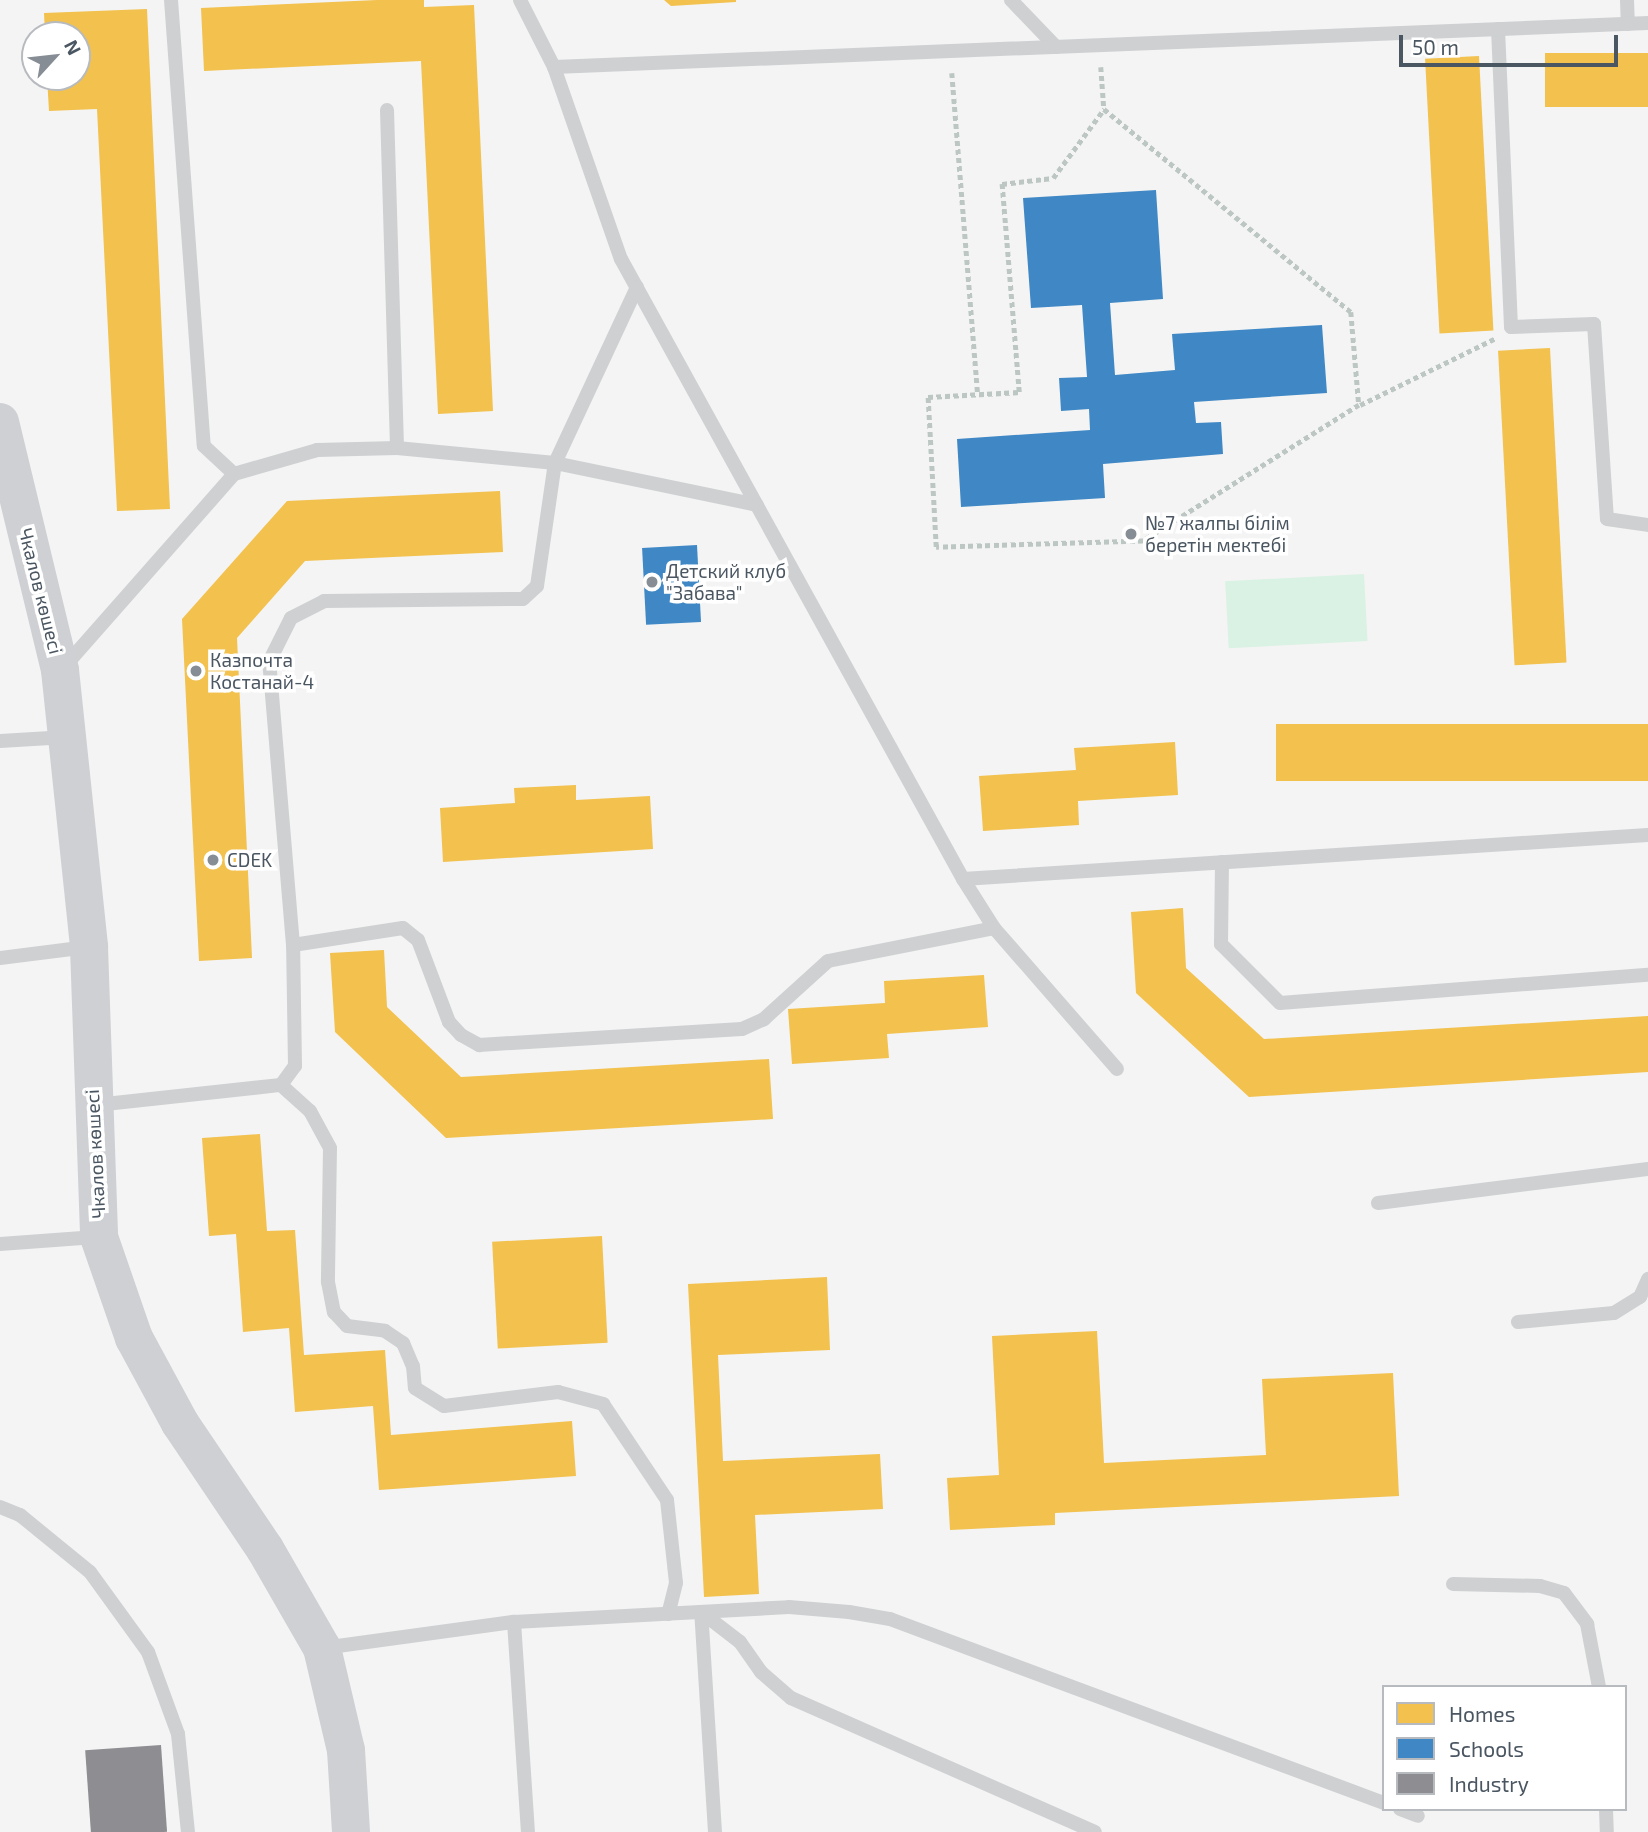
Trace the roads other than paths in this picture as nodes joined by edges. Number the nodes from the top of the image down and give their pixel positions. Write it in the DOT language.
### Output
graph roads {
  1 [pos="171,0"];
  2 [pos="520,0"];
  3 [pos="1011,0"];
  4 [pos="1627,0"];
  5 [pos="1648,23"];
  6 [pos="1628,24"];
  7 [pos="1498,29"];
  8 [pos="1056,47"];
  9 [pos="554,67"];
  10 [pos="387,110"];
  11 [pos="637,287"];
  12 [pos="0,422"];
  13 [pos="397,448"];
  14 [pos="555,463"];
  15 [pos="234,474"];
  16 [pos="757,505"];
  17 [pos="1648,526"];
  18 [pos="60,670"];
  19 [pos="68,737"];
  20 [pos="0,741"];
  21 [pos="1648,835"];
  22 [pos="1222,862"];
  23 [pos="963,879"];
  24 [pos="994,928"];
  25 [pos="293,945"];
  26 [pos="89,947"];
  27 [pos="0,958"];
  28 [pos="1648,975"];
  29 [pos="1117,1069"];
  30 [pos="281,1085"];
  31 [pos="91,1105"];
  32 [pos="1648,1170"];
  33 [pos="1378,1203"];
  34 [pos="99,1237"];
  35 [pos="0,1244"];
  36 [pos="1648,1279"];
  37 [pos="1518,1322"];
  38 [pos="0,1507"];
  39 [pos="1453,1584"];
  40 [pos="701,1612"];
  41 [pos="668,1614"];
  42 [pos="514,1622"];
  43 [pos="322,1648"];
  44 [pos="1599,1685"];
  45 [pos="1382,1802"];
  46 [pos="1405,1811"];
  47 [pos="1606,1811"];
  48 [pos="1418,1816"];
  49 [pos="188,1832"];
  50 [pos="352,1832"];
  51 [pos="528,1832"];
  52 [pos="715,1832"];
  53 [pos="1095,1832"];
  54 [pos="1607,1832"];
  1 -- 15 [label="lane"];
  2 -- 9 [label="lane"];
  3 -- 8 [label="lane"];
  4 -- 6 [label="lane"];
  5 -- 6 [label="lane"];
  6 -- 7 [label="lane"];
  7 -- 8 [label="lane"];
  7 -- 17 [label="lane"];
  8 -- 9 [label="lane"];
  9 -- 11 [label="lane"];
  10 -- 13 [label="lane"];
  11 -- 14 [label="lane"];
  11 -- 16 [label="lane"];
  12 -- 18 [label="street, Чкалов көшесі"];
  13 -- 14 [label="lane"];
  13 -- 15 [label="lane"];
  14 -- 16 [label="lane"];
  14 -- 25 [label="lane"];
  15 -- 18 [label="lane"];
  16 -- 23 [label="lane"];
  18 -- 19 [label="street, Чкалов көшесі"];
  19 -- 20 [label="lane"];
  19 -- 26 [label="street, Чкалов көшесі"];
  21 -- 22 [label="lane"];
  22 -- 23 [label="lane"];
  22 -- 28 [label="lane"];
  23 -- 24 [label="lane"];
  24 -- 25 [label="lane"];
  24 -- 29 [label="lane"];
  25 -- 30 [label="lane"];
  26 -- 27 [label="lane"];
  26 -- 31 [label="street, Чкалов көшесі"];
  30 -- 31 [label="lane"];
  30 -- 41 [label="lane"];
  31 -- 34 [label="street, Чкалов көшесі"];
  32 -- 33 [label="lane"];
  34 -- 35 [label="lane"];
  34 -- 43 [label="street, Чкалов көшесі"];
  36 -- 37 [label="lane"];
  38 -- 49 [label="lane"];
  39 -- 44 [label="lane"];
  40 -- 41 [label="lane"];
  40 -- 45 [label="lane"];
  40 -- 52 [label="lane"];
  40 -- 53 [label="lane"];
  41 -- 42 [label="lane"];
  42 -- 43 [label="lane"];
  42 -- 51 [label="lane"];
  43 -- 50 [label="street, Чкалов көшесі"];
  46 -- 48 [label="lane"];
  47 -- 54 [label="lane"];
}
